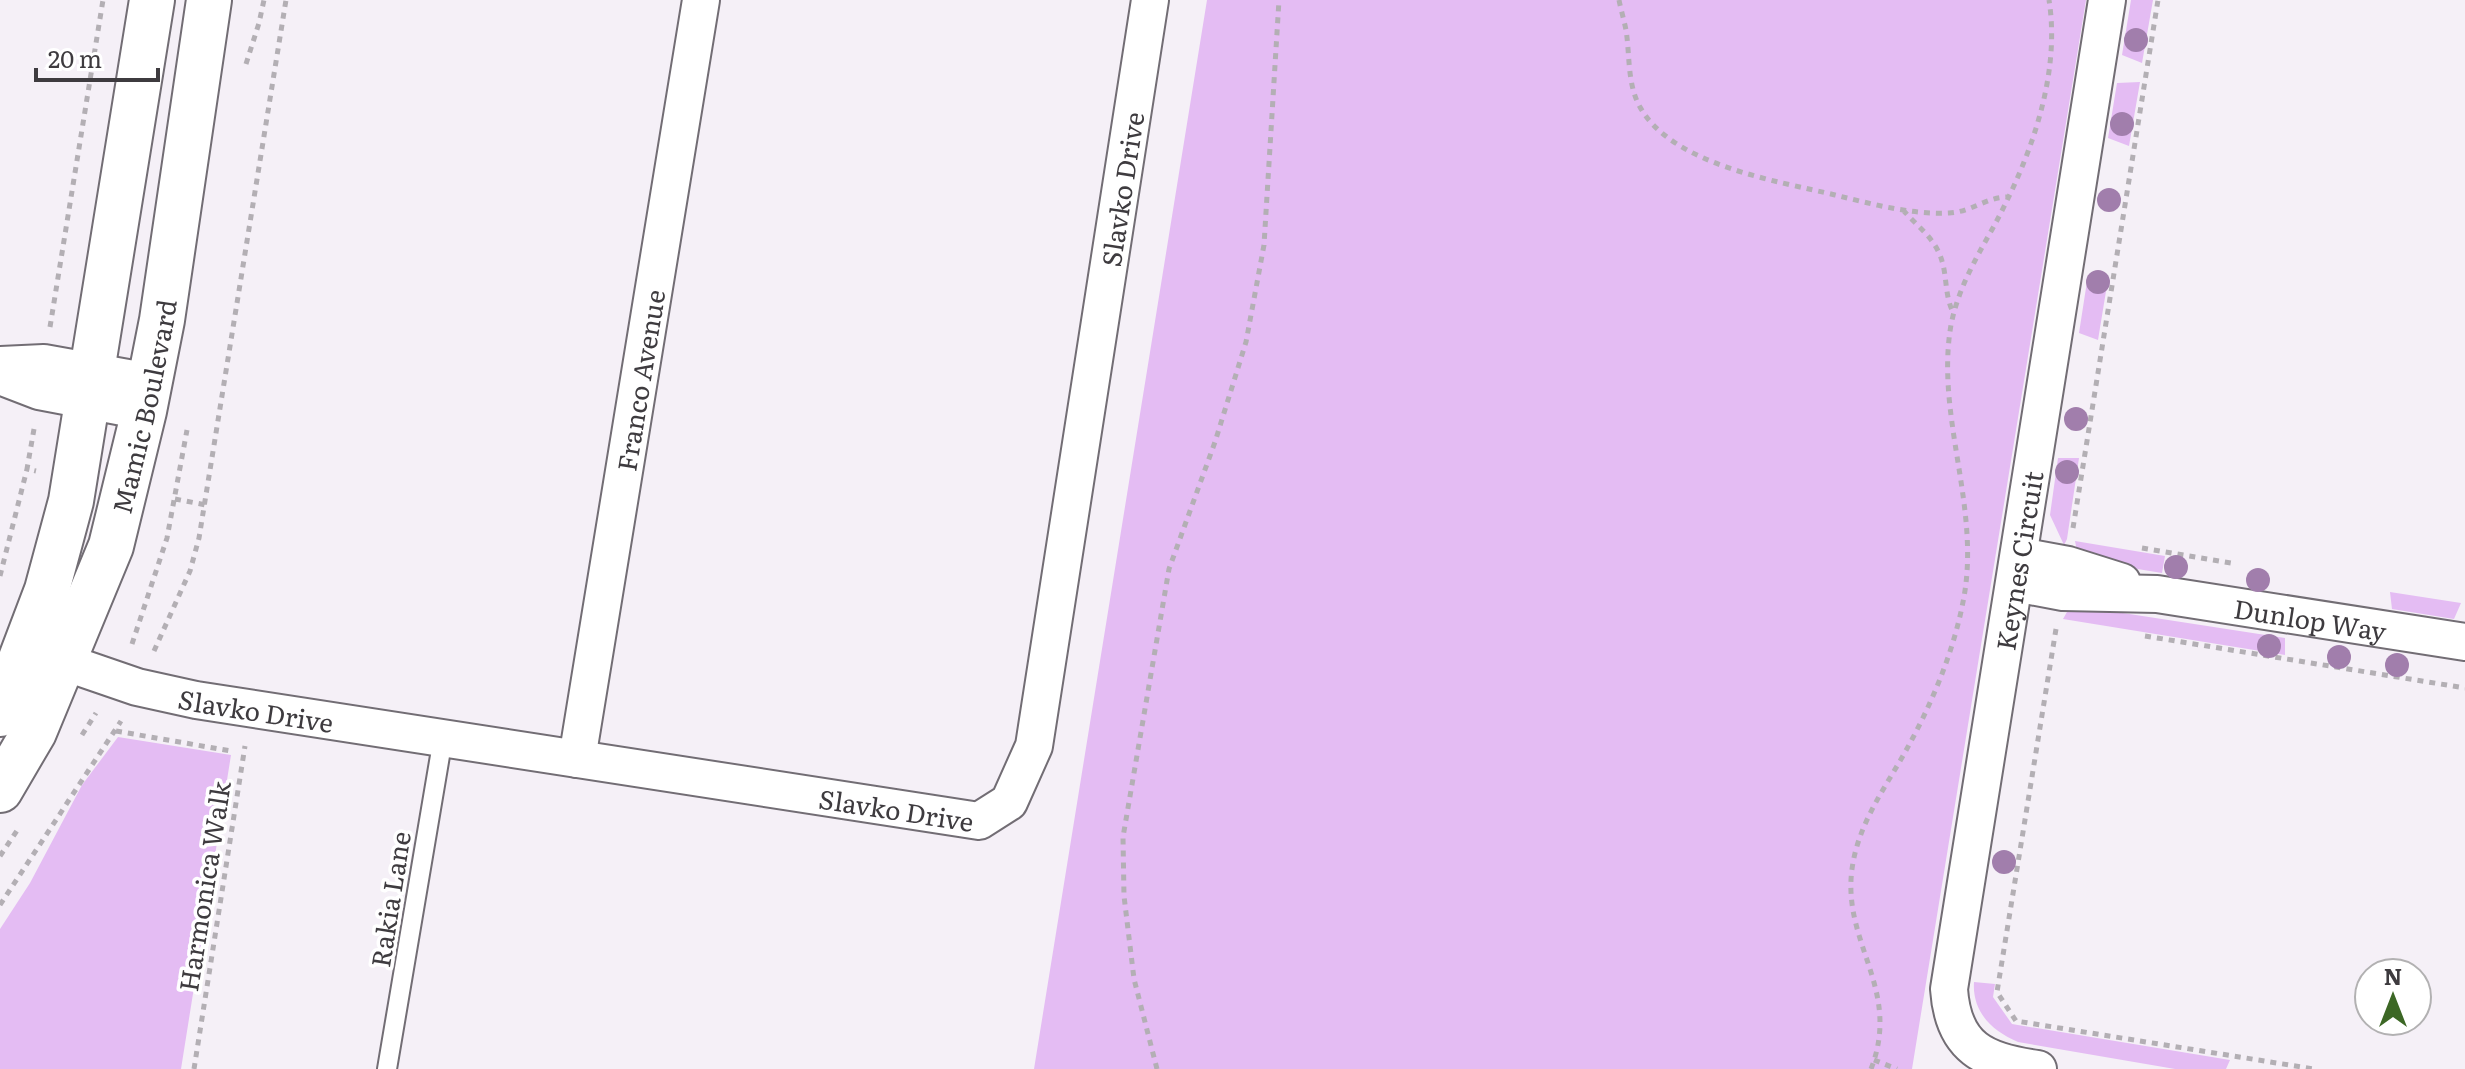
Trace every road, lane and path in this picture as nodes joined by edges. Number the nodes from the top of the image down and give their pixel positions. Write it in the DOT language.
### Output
graph roads {
  1 [pos="103,0"];
  2 [pos="152,0"];
  3 [pos="209,0"];
  4 [pos="286,0"];
  5 [pos="701,0"];
  6 [pos="1150,0"];
  7 [pos="1279,0"];
  8 [pos="1619,0"];
  9 [pos="2049,0"];
  10 [pos="2107,0"];
  11 [pos="2158,0"];
  12 [pos="2007,197"];
  13 [pos="1902,209"];
  14 [pos="1954,313"];
  15 [pos="44,363"];
  16 [pos="0,365"];
  17 [pos="0,376"];
  18 [pos="90,386"];
  19 [pos="147,396"];
  20 [pos="27,469"];
  21 [pos="2017,570"];
  22 [pos="0,576"];
  23 [pos="2065,578"];
  24 [pos="2132,633"];
  25 [pos="2465,642"];
  26 [pos="44,656"];
  27 [pos="137,687"];
  28 [pos="2465,688"];
  29 [pos="251,709"];
  30 [pos="0,714"];
  31 [pos="116,731"];
  32 [pos="443,738"];
  33 [pos="231,751"];
  34 [pos="577,759"];
  35 [pos="0,790"];
  36 [pos="0,905"];
  37 [pos="1874,1060"];
  38 [pos="194,1069"];
  39 [pos="387,1069"];
  40 [pos="1157,1069"];
  41 [pos="1871,1069"];
  42 [pos="1897,1069"];
  43 [pos="2038,1069"];
  44 [pos="2314,1069"];
  1 -- 15 [label="path"];
  2 -- 18 [label="street, Mamic Boulevard"];
  3 -- 19 [label="street, Mamic Boulevard"];
  4 -- 27 [label="path"];
  5 -- 34 [label="street, Franco Avenue"];
  6 -- 34 [label="street, Slavko Drive"];
  7 -- 40 [label="path"];
  8 -- 13 [label="path"];
  9 -- 12 [label="path"];
  10 -- 21 [label="street, Keynes Circuit"];
  11 -- 23 [label="path"];
  12 -- 13 [label="path"];
  12 -- 14 [label="path"];
  13 -- 14 [label="path"];
  14 -- 37 [label="path"];
  15 -- 16 [label="street"];
  15 -- 18 [label="street"];
  17 -- 18 [label="street"];
  18 -- 19 [label="street"];
  18 -- 26 [label="street, Mamic Boulevard"];
  19 -- 26 [label="street, Mamic Boulevard"];
  20 -- 22 [label="path"];
  21 -- 23 [label="street, Dunlop Way"];
  21 -- 43 [label="street, Keynes Circuit"];
  23 -- 25 [label="street, Dunlop Way"];
  23 -- 44 [label="path"];
  24 -- 28 [label="path"];
  26 -- 27 [label="street, Slavko Drive"];
  26 -- 30 [label="street, Mamic Boulevard"];
  26 -- 35 [label="street, Mamic Boulevard"];
  27 -- 29 [label="street, Slavko Drive"];
  27 -- 31 [label="path"];
  29 -- 32 [label="street, Slavko Drive"];
  29 -- 38 [label="path, Harmonica Walk"];
  31 -- 33 [label="path"];
  31 -- 36 [label="path"];
  32 -- 34 [label="street, Slavko Drive"];
  32 -- 39 [label="lane, Rakia Lane"];
  37 -- 41 [label="path"];
  37 -- 42 [label="path"];
}
